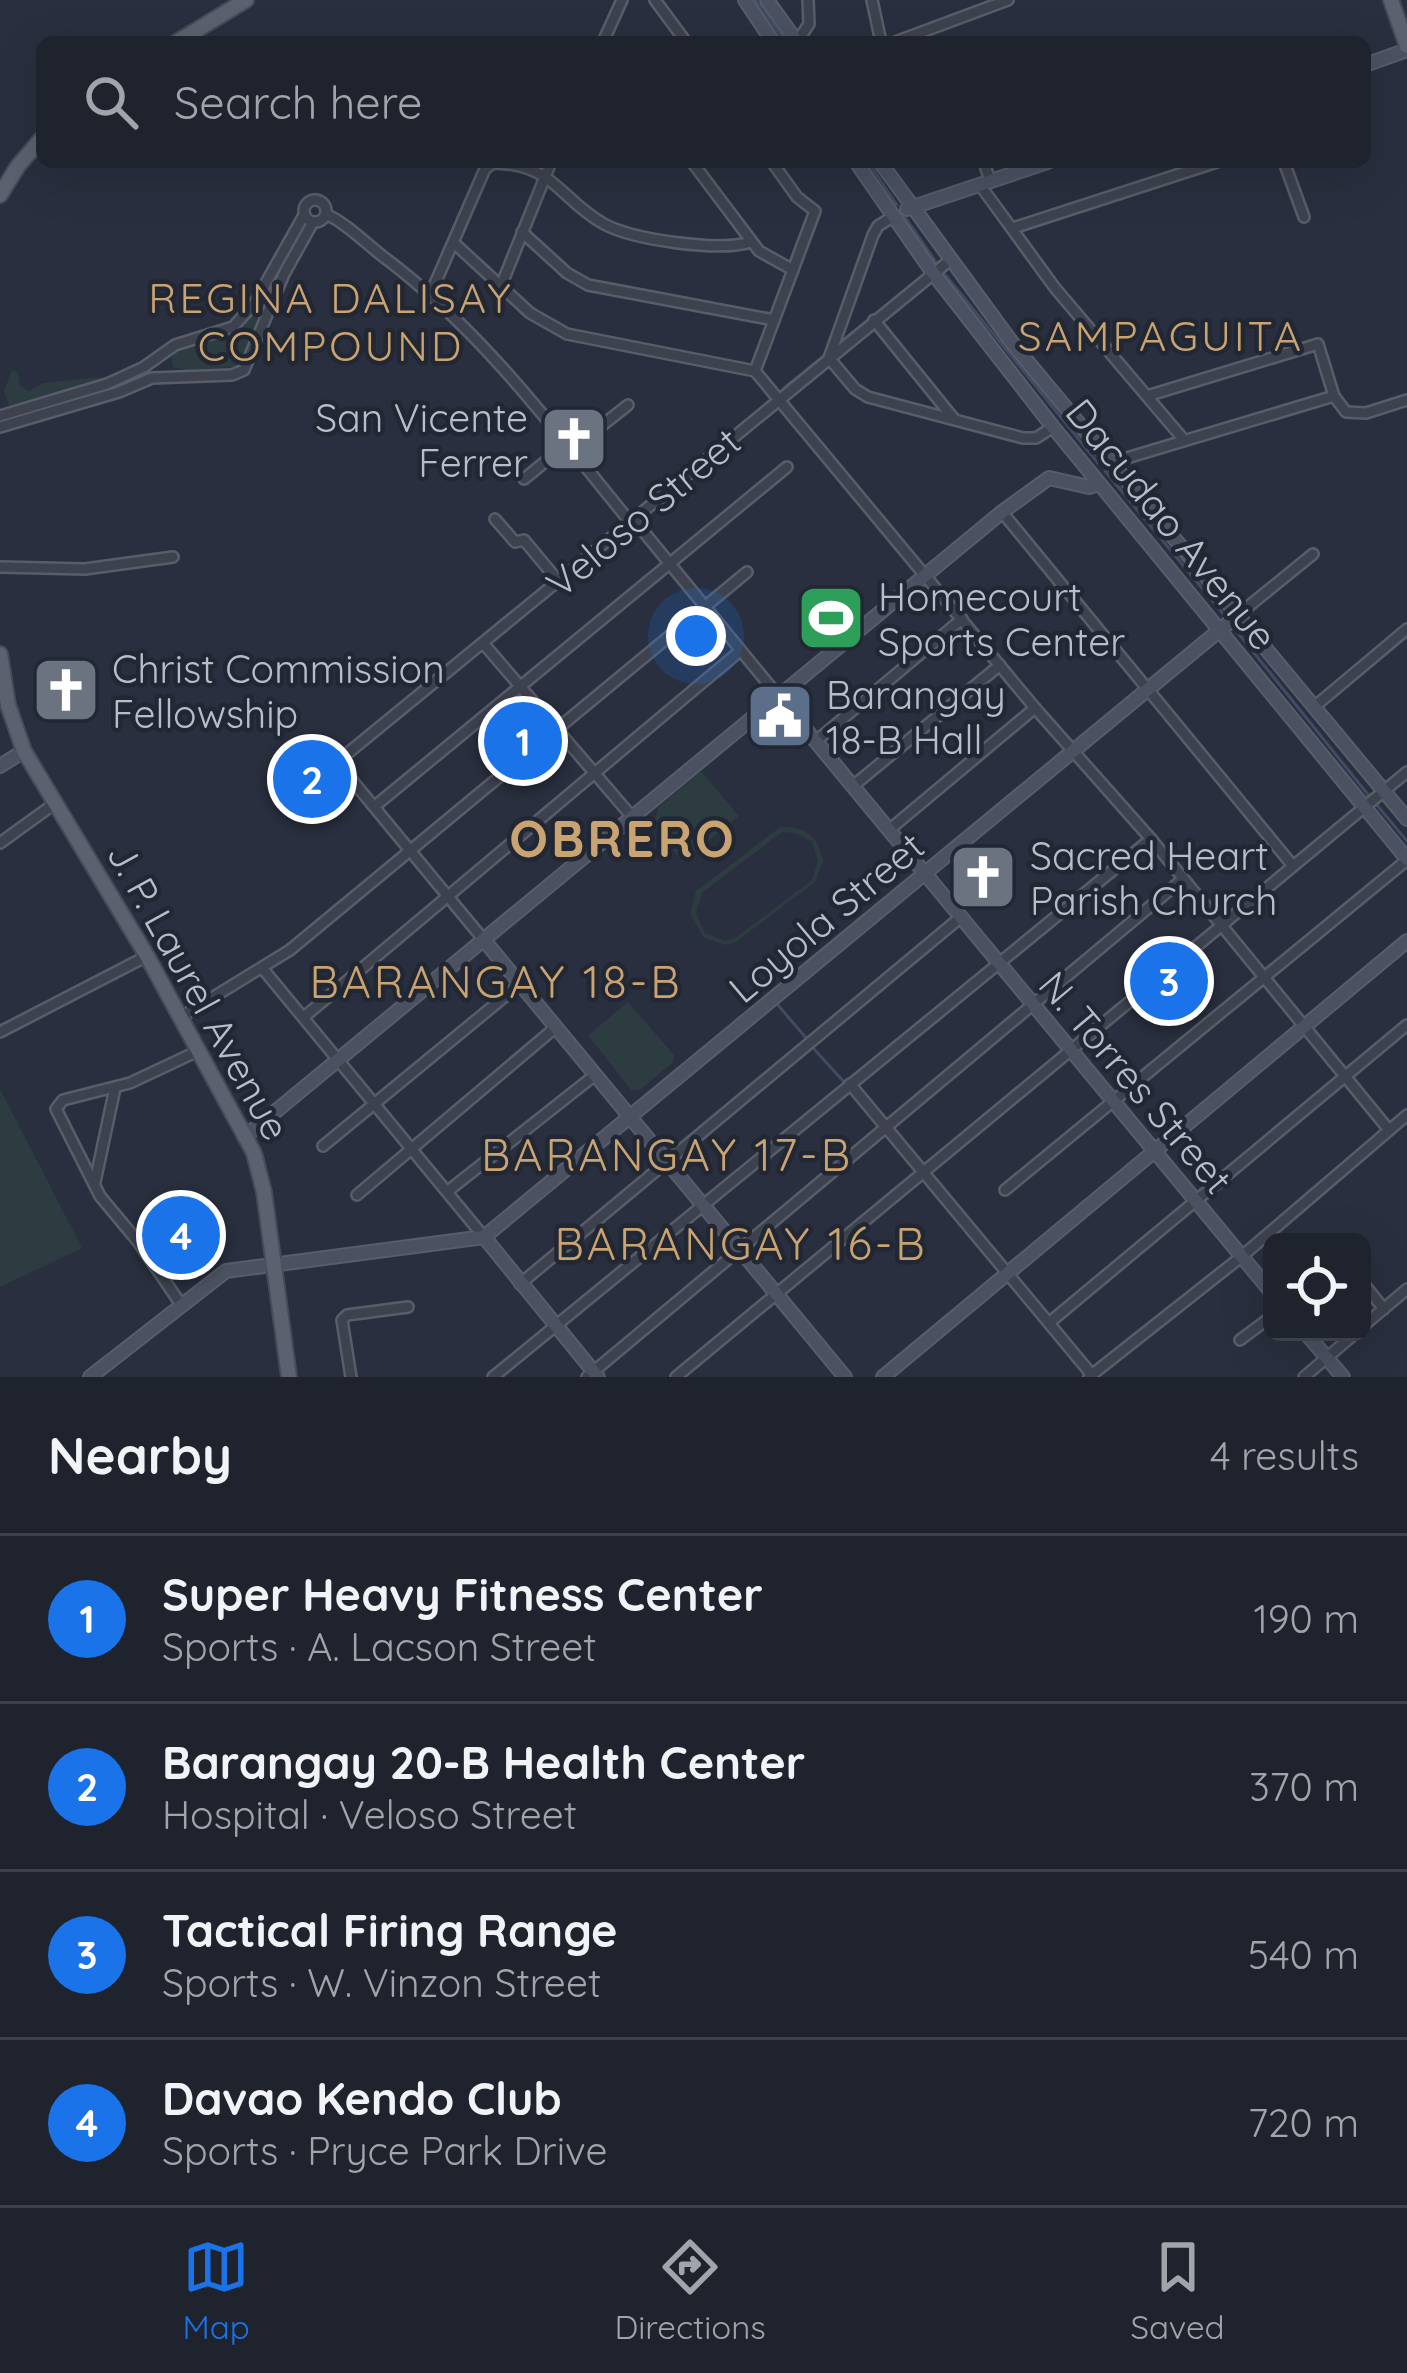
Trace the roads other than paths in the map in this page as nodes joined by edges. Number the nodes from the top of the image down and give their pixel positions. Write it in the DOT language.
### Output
graph roads {
  1 [pos="246,0"];
  2 [pos="622,0"];
  3 [pos="656,0"];
  4 [pos="745,0"];
  5 [pos="767,0"];
  6 [pos="808,0"];
  7 [pos="872,0"];
  8 [pos="1008,0"];
  9 [pos="1390,0"];
  10 [pos="187,36"];
  11 [pos="607,36"];
  12 [pos="682,36"];
  13 [pos="769,36"];
  14 [pos="793,36"];
  15 [pos="801,36"];
  16 [pos="879,36"];
  17 [pos="911,36"];
  18 [pos="1407,48"];
  19 [pos="1371,63"];
  20 [pos="36,145"];
  21 [pos="486,168"];
  22 [pos="548,168"];
  23 [pos="696,168"];
  24 [pos="776,168"];
  25 [pos="860,168"];
  26 [pos="884,168"];
  27 [pos="984,168"];
  28 [pos="1030,168"];
  29 [pos="1198,168"];
  30 [pos="1286,168"];
  31 [pos="985,183"];
  32 [pos="0,195"];
  33 [pos="911,206"];
  34 [pos="326,214"];
  35 [pos="894,216"];
  36 [pos="1304,217"];
  37 [pos="309,219"];
  38 [pos="1012,228"];
  39 [pos="522,232"];
  40 [pos="751,242"];
  41 [pos="454,243"];
  42 [pos="949,261"];
  43 [pos="793,269"];
  44 [pos="933,273"];
  45 [pos="501,286"];
  46 [pos="430,295"];
  47 [pos="254,304"];
  48 [pos="269,311"];
  49 [pos="774,320"];
  50 [pos="874,320"];
  51 [pos="829,358"];
  52 [pos="754,371"];
  53 [pos="1334,396"];
  54 [pos="1147,397"];
  55 [pos="778,400"];
  56 [pos="1407,400"];
  57 [pos="628,405"];
  58 [pos="0,416"];
  59 [pos="954,419"];
  60 [pos="0,427"];
  61 [pos="1053,428"];
  62 [pos="1184,440"];
  63 [pos="569,447"];
  64 [pos="1110,463"];
  65 [pos="787,466"];
  66 [pos="524,479"];
  67 [pos="1100,484"];
  68 [pos="1002,512"];
  69 [pos="495,519"];
  70 [pos="633,522"];
  71 [pos="1313,554"];
  72 [pos="172,557"];
  73 [pos="670,564"];
  74 [pos="0,567"];
  75 [pos="747,572"];
  76 [pos="926,574"];
  77 [pos="559,582"];
  78 [pos="705,607"];
  79 [pos="1238,615"];
  80 [pos="962,619"];
  81 [pos="1220,629"];
  82 [pos="1407,629"];
  83 [pos="483,644"];
  84 [pos="740,651"];
  85 [pos="0,655"];
  86 [pos="1000,665"];
  87 [pos="520,687"];
  88 [pos="1147,691"];
  89 [pos="779,697"];
  90 [pos="1314,707"];
  91 [pos="1035,708"];
  92 [pos="557,730"];
  93 [pos="816,741"];
  94 [pos="24,751"];
  95 [pos="1074,752"];
  96 [pos="0,766"];
  97 [pos="1407,772"];
  98 [pos="594,773"];
  99 [pos="853,786"];
  100 [pos="1384,791"];
  101 [pos="54,804"];
  102 [pos="375,806"];
  103 [pos="1364,808"];
  104 [pos="633,818"];
  105 [pos="1407,819"];
  106 [pos="889,830"];
  107 [pos="1150,839"];
  108 [pos="0,843"];
  109 [pos="410,851"];
  110 [pos="1407,860"];
  111 [pos="1293,866"];
  112 [pos="926,874"];
  113 [pos="1183,879"];
  114 [pos="447,896"];
  115 [pos="962,917"];
  116 [pos="1221,925"];
  117 [pos="483,939"];
  118 [pos="1407,941"];
  119 [pos="147,956"];
  120 [pos="998,963"];
  121 [pos="263,969"];
  122 [pos="1265,979"];
  123 [pos="520,984"];
  124 [pos="1034,1005"];
  125 [pos="181,1017"];
  126 [pos="304,1017"];
  127 [pos="1407,1025"];
  128 [pos="1303,1026"];
  129 [pos="556,1028"];
  130 [pos="0,1032"];
  131 [pos="200,1051"];
  132 [pos="1071,1051"];
  133 [pos="339,1058"];
  134 [pos="596,1075"];
  135 [pos="1344,1077"];
  136 [pos="850,1084"];
  137 [pos="115,1088"];
  138 [pos="1113,1102"];
  139 [pos="375,1104"];
  140 [pos="1407,1115"];
  141 [pos="630,1118"];
  142 [pos="886,1128"];
  143 [pos="1389,1130"];
  144 [pos="247,1135"];
  145 [pos="322,1146"];
  146 [pos="412,1148"];
  147 [pos="1153,1150"];
  148 [pos="666,1161"];
  149 [pos="923,1173"];
  150 [pos="94,1184"];
  151 [pos="1004,1190"];
  152 [pos="448,1191"];
  153 [pos="357,1195"];
  154 [pos="1196,1202"];
  155 [pos="703,1206"];
  156 [pos="484,1237"];
  157 [pos="740,1250"];
  158 [pos="1241,1257"];
  159 [pos="274,1264"];
  160 [pos="1009,1272"];
  161 [pos="1263,1283"];
  162 [pos="520,1284"];
  163 [pos="1407,1289"];
  164 [pos="1371,1293"];
  165 [pos="776,1294"];
  166 [pos="180,1303"];
  167 [pos="408,1307"];
  168 [pos="1384,1309"];
  169 [pos="1371,1320"];
  170 [pos="1050,1322"];
  171 [pos="1263,1323"];
  172 [pos="555,1326"];
  173 [pos="1240,1340"];
  174 [pos="1313,1341"];
  175 [pos="1346,1341"];
  176 [pos="1327,1358"];
  177 [pos="593,1375"];
  178 [pos="1090,1376"];
  179 [pos="90,1377"];
  180 [pos="289,1377"];
  181 [pos="351,1377"];
  182 [pos="493,1377"];
  183 [pos="676,1377"];
  184 [pos="844,1377"];
  185 [pos="883,1377"];
  186 [pos="1304,1377"];
  187 [pos="1343,1377"];
  1 -- 10 [label="main road"];
  2 -- 11 [label="street"];
  3 -- 12 [label="street"];
  4 -- 13 [label="street"];
  5 -- 14 [label="street"];
  6 -- 15 [label="street"];
  7 -- 16 [label="street"];
  8 -- 17 [label="street"];
  9 -- 18 [label="main road"];
  18 -- 19 [label="street"];
  20 -- 32 [label="main road"];
  21 -- 41 [label="street"];
  22 -- 39 [label="street"];
  22 -- 40 [label="street"];
  23 -- 40 [label="street"];
  24 -- 43 [label="street"];
  25 -- 35 [label="street, Dacudao Avenue"];
  26 -- 33 [label="street, Dacudao Avenue"];
  27 -- 31 [label="street"];
  28 -- 31 [label="street"];
  29 -- 38 [label="street"];
  30 -- 36 [label="street"];
  31 -- 33 [label="street"];
  31 -- 38 [label="street"];
  33 -- 35 [label="street"];
  33 -- 42 [label="street, Dacudao Avenue"];
  34 -- 37 [label="street"];
  34 -- 37 [label="street"];
  34 -- 46 [label="street, N. Torres Street"];
  35 -- 44 [label="street, Dacudao Avenue"];
  35 -- 51 [label="street"];
  37 -- 47 [label="street"];
  37 -- 48 [label="street"];
  38 -- 54 [label="street"];
  39 -- 45 [label="street"];
  39 -- 49 [label="street"];
  40 -- 43 [label="street"];
  41 -- 45 [label="street"];
  41 -- 46 [label="street"];
  42 -- 44 [label="street, Veloso Street"];
  42 -- 64 [label="street, Dacudao Avenue"];
  43 -- 49 [label="street"];
  44 -- 50 [label="street, Veloso Street"];
  44 -- 61 [label="street, Dacudao Avenue"];
  45 -- 52 [label="street"];
  46 -- 63 [label="street, N. Torres Street"];
  47 -- 48 [label="street"];
  47 -- 58 [label="street"];
  48 -- 60 [label="street"];
  49 -- 52 [label="street"];
  50 -- 51 [label="street, Veloso Street"];
  50 -- 59 [label="street"];
  51 -- 55 [label="street, Veloso Street"];
  51 -- 59 [label="street"];
  52 -- 55 [label="street"];
  53 -- 54 [label="street"];
  53 -- 56 [label="street"];
  53 -- 62 [label="street"];
  54 -- 62 [label="street"];
  55 -- 70 [label="street, Veloso Street"];
  55 -- 76 [label="street"];
  57 -- 63 [label="street"];
  59 -- 61 [label="street"];
  61 -- 67 [label="street, Dacudao Avenue"];
  62 -- 64 [label="street"];
  63 -- 66 [label="street"];
  63 -- 70 [label="street, N. Torres Street"];
  64 -- 79 [label="street, Dacudao Avenue"];
  65 -- 73 [label="street"];
  67 -- 68 [label="street"];
  67 -- 81 [label="street, Dacudao Avenue"];
  68 -- 76 [label="street"];
  68 -- 88 [label="street"];
  69 -- 77 [label="street"];
  70 -- 73 [label="street, N. Torres Street"];
  70 -- 77 [label="street, Veloso Street"];
  71 -- 79 [label="street, Loyola Street"];
  72 -- 74 [label="street"];
  73 -- 78 [label="street, N. Torres Street"];
  73 -- 87 [label="street"];
  75 -- 78 [label="street"];
  76 -- 80 [label="street"];
  76 -- 89 [label="street"];
  77 -- 83 [label="street, Veloso Street"];
  78 -- 84 [label="street, N. Torres Street"];
  78 -- 92 [label="street"];
  79 -- 81 [label="street, Loyola Street"];
  79 -- 90 [label="street, Dacudao Avenue"];
  80 -- 86 [label="street"];
  80 -- 93 [label="street"];
  81 -- 88 [label="street, Loyola Street"];
  81 -- 103 [label="street, Dacudao Avenue"];
  82 -- 90 [label="street"];
  83 -- 87 [label="street"];
  83 -- 102 [label="street, Veloso Street"];
  84 -- 89 [label="street, N. Torres Street"];
  84 -- 98 [label="street"];
  85 -- 94 [label="main road, J. P. Laurel Avenue"];
  86 -- 91 [label="street"];
  86 -- 99 [label="street"];
  87 -- 92 [label="street"];
  87 -- 102 [label="street"];
  88 -- 95 [label="street, Loyola Street"];
  88 -- 111 [label="street"];
  89 -- 93 [label="street, N. Torres Street"];
  89 -- 104 [label="street"];
  90 -- 100 [label="street, Dacudao Avenue"];
  91 -- 95 [label="street"];
  91 -- 106 [label="street"];
  92 -- 98 [label="street"];
  92 -- 109 [label="street"];
  93 -- 99 [label="street, N. Torres Street"];
  94 -- 96 [label="street"];
  94 -- 101 [label="main road, J. P. Laurel Avenue"];
  95 -- 107 [label="street"];
  95 -- 112 [label="street, Loyola Street"];
  97 -- 100 [label="street"];
  98 -- 104 [label="street"];
  98 -- 114 [label="street"];
  99 -- 106 [label="street, N. Torres Street"];
  100 -- 103 [label="street"];
  100 -- 105 [label="street, Dacudao Avenue"];
  101 -- 108 [label="street"];
  101 -- 119 [label="main road, J. P. Laurel Avenue"];
  102 -- 109 [label="street"];
  103 -- 110 [label="street, Dacudao Avenue"];
  103 -- 111 [label="street"];
  104 -- 117 [label="street"];
  106 -- 112 [label="street, N. Torres Street"];
  107 -- 113 [label="street"];
  107 -- 120 [label="street"];
  109 -- 114 [label="street"];
  109 -- 121 [label="street"];
  110 -- 122 [label="street"];
  111 -- 116 [label="street"];
  112 -- 115 [label="street, N. Torres Street"];
  112 -- 141 [label="street, Loyola Street"];
  113 -- 116 [label="street"];
  113 -- 124 [label="street"];
  114 -- 117 [label="street"];
  114 -- 126 [label="street"];
  115 -- 120 [label="street, N. Torres Street"];
  115 -- 148 [label="street"];
  116 -- 122 [label="street"];
  116 -- 132 [label="street"];
  117 -- 123 [label="street"];
  117 -- 133 [label="street"];
  118 -- 128 [label="street"];
  119 -- 125 [label="main road, J. P. Laurel Avenue"];
  119 -- 130 [label="street"];
  120 -- 124 [label="street, N. Torres Street"];
  120 -- 136 [label="street"];
  121 -- 125 [label="street"];
  121 -- 126 [label="street"];
  122 -- 128 [label="street"];
  122 -- 138 [label="street"];
  123 -- 129 [label="street"];
  123 -- 139 [label="street"];
  124 -- 132 [label="street, N. Torres Street"];
  124 -- 142 [label="street"];
  125 -- 131 [label="main road, J. P. Laurel Avenue"];
  126 -- 133 [label="street"];
  127 -- 135 [label="street"];
  128 -- 135 [label="street"];
  128 -- 147 [label="street"];
  129 -- 134 [label="street"];
  129 -- 146 [label="street"];
  131 -- 137 [label="street"];
  131 -- 144 [label="main road, J. P. Laurel Avenue"];
  132 -- 138 [label="street, N. Torres Street"];
  132 -- 149 [label="street"];
  133 -- 139 [label="street"];
  133 -- 144 [label="street"];
  134 -- 141 [label="street"];
  134 -- 152 [label="street"];
  135 -- 143 [label="street"];
  135 -- 154 [label="street"];
  136 -- 142 [label="street"];
  136 -- 155 [label="street"];
  137 -- 150 [label="street"];
  137 -- 150 [label="street"];
  138 -- 147 [label="street, N. Torres Street"];
  138 -- 151 [label="street"];
  139 -- 145 [label="street"];
  139 -- 146 [label="street"];
  140 -- 143 [label="street"];
  141 -- 148 [label="street"];
  141 -- 156 [label="street, Loyola Street"];
  142 -- 149 [label="street"];
  142 -- 157 [label="street"];
  143 -- 158 [label="street"];
  144 -- 159 [label="main road, J. P. Laurel Avenue"];
  146 -- 152 [label="street"];
  146 -- 153 [label="street"];
  147 -- 154 [label="street, N. Torres Street"];
  147 -- 160 [label="street"];
  148 -- 155 [label="street"];
  148 -- 162 [label="street"];
  149 -- 160 [label="street"];
  149 -- 165 [label="street"];
  150 -- 166 [label="street"];
  152 -- 156 [label="street"];
  154 -- 158 [label="street, N. Torres Street"];
  154 -- 170 [label="street"];
  155 -- 157 [label="street"];
  155 -- 172 [label="street"];
  156 -- 159 [label="street"];
  156 -- 162 [label="street"];
  157 -- 165 [label="street"];
  157 -- 177 [label="street"];
  158 -- 161 [label="street, N. Torres Street"];
  158 -- 178 [label="street"];
  159 -- 166 [label="street"];
  159 -- 180 [label="main road, J. P. Laurel Avenue"];
  160 -- 170 [label="street"];
  160 -- 185 [label="street"];
  162 -- 172 [label="street"];
  163 -- 168 [label="street"];
  164 -- 168 [label="street"];
  165 -- 183 [label="street"];
  165 -- 184 [label="street"];
  166 -- 179 [label="street"];
  167 -- 181 [label="street"];
  168 -- 169 [label="street"];
  170 -- 178 [label="street"];
  171 -- 173 [label="street"];
  172 -- 177 [label="street"];
  172 -- 182 [label="street"];
  174 -- 176 [label="street"];
  175 -- 176 [label="street"];
  176 -- 186 [label="street"];
  176 -- 187 [label="street"];
}
